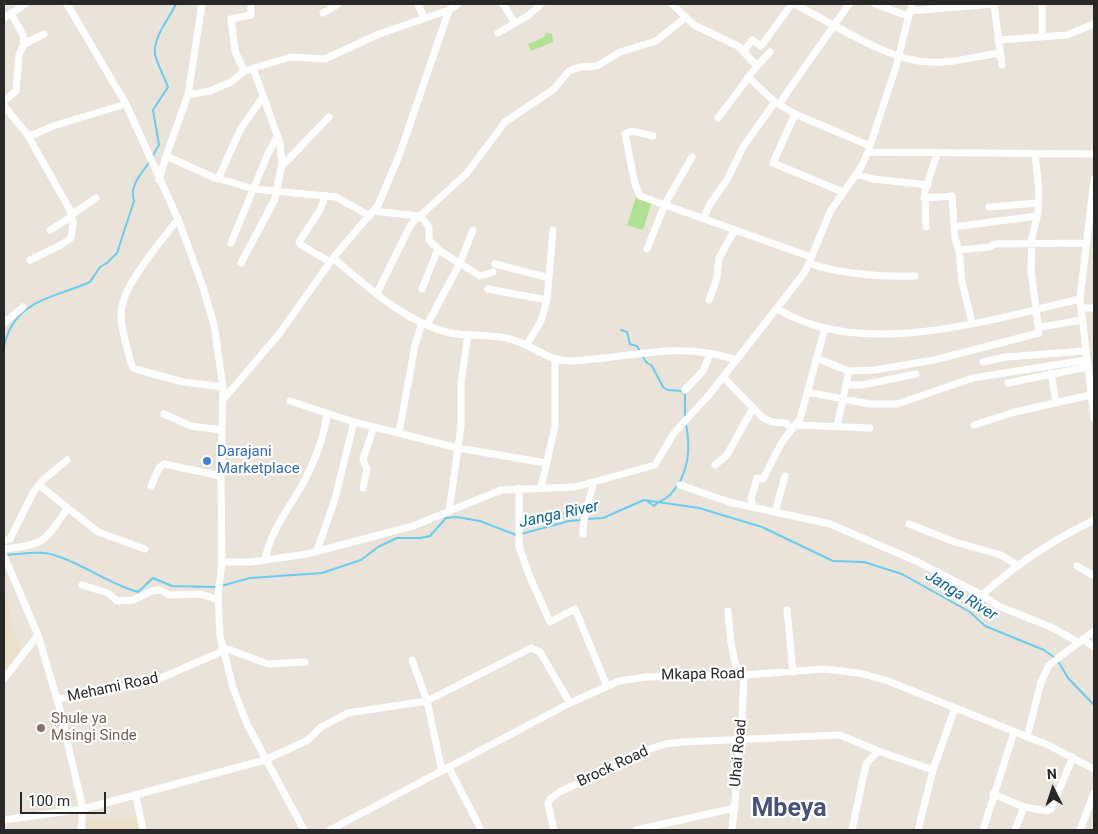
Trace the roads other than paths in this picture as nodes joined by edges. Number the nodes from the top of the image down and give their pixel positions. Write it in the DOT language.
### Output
graph roads {
  1 [pos="25,4"];
  2 [pos="67,4"];
  3 [pos="202,4"];
  4 [pos="338,4"];
  5 [pos="418,4"];
  6 [pos="458,4"];
  7 [pos="503,4"];
  8 [pos="541,4"];
  9 [pos="672,4"];
  10 [pos="793,4"];
  11 [pos="849,4"];
  12 [pos="875,4"];
  13 [pos="994,4"];
  14 [pos="1042,4"];
  15 [pos="253,5"];
  16 [pos="449,10"];
  17 [pos="910,10"];
  18 [pos="323,13"];
  19 [pos="11,14"];
  20 [pos="4,18"];
  21 [pos="424,18"];
  22 [pos="685,18"];
  23 [pos="515,23"];
  24 [pos="834,23"];
  25 [pos="1094,24"];
  26 [pos="498,33"];
  27 [pos="44,34"];
  28 [pos="1042,37"];
  29 [pos="998,40"];
  30 [pos="24,44"];
  31 [pos="744,51"];
  32 [pos="770,52"];
  33 [pos="1000,53"];
  34 [pos="898,56"];
  35 [pos="1002,65"];
  36 [pos="757,66"];
  37 [pos="253,68"];
  38 [pos="244,72"];
  39 [pos="748,77"];
  40 [pos="188,95"];
  41 [pos="263,97"];
  42 [pos="4,101"];
  43 [pos="777,103"];
  44 [pos="126,104"];
  45 [pos="4,106"];
  46 [pos="795,114"];
  47 [pos="329,117"];
  48 [pos="718,118"];
  49 [pos="27,134"];
  50 [pos="653,136"];
  51 [pos="278,137"];
  52 [pos="869,149"];
  53 [pos="937,154"];
  54 [pos="1035,154"];
  55 [pos="1094,154"];
  56 [pos="166,156"];
  57 [pos="692,158"];
  58 [pos="282,164"];
  59 [pos="856,174"];
  60 [pos="218,179"];
  61 [pos="1094,179"];
  62 [pos="159,181"];
  63 [pos="928,185"];
  64 [pos="254,189"];
  65 [pos="277,192"];
  66 [pos="843,192"];
  67 [pos="326,195"];
  68 [pos="96,198"];
  69 [pos="924,198"];
  70 [pos="1038,203"];
  71 [pos="665,204"];
  72 [pos="989,207"];
  73 [pos="372,213"];
  74 [pos="71,216"];
  75 [pos="419,216"];
  76 [pos="1037,216"];
  77 [pos="178,219"];
  78 [pos="703,219"];
  79 [pos="954,227"];
  80 [pos="926,228"];
  81 [pos="50,230"];
  82 [pos="473,230"];
  83 [pos="553,230"];
  84 [pos="734,231"];
  85 [pos="231,243"];
  86 [pos="1032,243"];
  87 [pos="1086,244"];
  88 [pos="647,248"];
  89 [pos="438,249"];
  90 [pos="959,250"];
  91 [pos="30,260"];
  92 [pos="331,260"];
  93 [pos="810,260"];
  94 [pos="241,263"];
  95 [pos="460,263"];
  96 [pos="915,276"];
  97 [pos="549,278"];
  98 [pos="422,289"];
  99 [pos="488,289"];
  100 [pos="376,293"];
  101 [pos="1080,299"];
  102 [pos="547,300"];
  103 [pos="709,300"];
  104 [pos="23,307"];
  105 [pos="1081,308"];
  106 [pos="1094,308"];
  107 [pos="778,309"];
  108 [pos="1036,309"];
  109 [pos="1082,320"];
  110 [pos="4,323"];
  111 [pos="972,323"];
  112 [pos="425,324"];
  113 [pos="1040,327"];
  114 [pos="824,328"];
  115 [pos="468,334"];
  116 [pos="527,344"];
  117 [pos="1085,351"];
  118 [pos="710,354"];
  119 [pos="816,358"];
  120 [pos="737,360"];
  121 [pos="555,361"];
  122 [pos="983,362"];
  123 [pos="1086,363"];
  124 [pos="849,370"];
  125 [pos="1051,373"];
  126 [pos="916,374"];
  127 [pos="723,377"];
  128 [pos="1008,383"];
  129 [pos="846,385"];
  130 [pos="223,388"];
  131 [pos="685,390"];
  132 [pos="807,392"];
  133 [pos="1090,395"];
  134 [pos="842,399"];
  135 [pos="290,401"];
  136 [pos="222,402"];
  137 [pos="1056,403"];
  138 [pos="753,408"];
  139 [pos="164,414"];
  140 [pos="327,414"];
  141 [pos="1094,418"];
  142 [pos="354,422"];
  143 [pos="974,425"];
  144 [pos="837,426"];
  145 [pos="374,427"];
  146 [pos="794,427"];
  147 [pos="870,428"];
  148 [pos="222,430"];
  149 [pos="399,433"];
  150 [pos="458,448"];
  151 [pos="67,460"];
  152 [pos="546,463"];
  153 [pos="716,465"];
  154 [pos="221,476"];
  155 [pos="785,476"];
  156 [pos="592,484"];
  157 [pos="39,485"];
  158 [pos="680,485"];
  159 [pos="151,486"];
  160 [pos="363,488"];
  161 [pos="519,488"];
  162 [pos="541,488"];
  163 [pos="753,506"];
  164 [pos="67,509"];
  165 [pos="449,512"];
  166 [pos="775,512"];
  167 [pos="1094,520"];
  168 [pos="909,524"];
  169 [pos="583,534"];
  170 [pos="4,541"];
  171 [pos="4,549"];
  172 [pos="146,549"];
  173 [pos="317,551"];
  174 [pos="266,560"];
  175 [pos="5,562"];
  176 [pos="222,562"];
  177 [pos="1018,565"];
  178 [pos="1076,566"];
  179 [pos="1094,576"];
  180 [pos="82,585"];
  181 [pos="982,595"];
  182 [pos="218,597"];
  183 [pos="787,610"];
  184 [pos="728,611"];
  185 [pos="1094,632"];
  186 [pos="38,635"];
  187 [pos="1080,641"];
  188 [pos="1094,647"];
  189 [pos="222,649"];
  190 [pos="412,660"];
  191 [pos="305,662"];
  192 [pos="794,672"];
  193 [pos="741,675"];
  194 [pos="4,679"];
  195 [pos="607,686"];
  196 [pos="57,699"];
  197 [pos="426,701"];
  198 [pos="570,703"];
  199 [pos="955,708"];
  200 [pos="1014,732"];
  201 [pos="1027,737"];
  202 [pos="742,741"];
  203 [pos="878,751"];
  204 [pos="1074,757"];
  205 [pos="265,760"];
  206 [pos="1094,769"];
  207 [pos="446,770"];
  208 [pos="933,770"];
  209 [pos="1094,793"];
  210 [pos="993,794"];
  211 [pos="136,796"];
  212 [pos="1024,807"];
  213 [pos="735,808"];
  214 [pos="83,809"];
  215 [pos="4,820"];
  216 [pos="81,830"];
  217 [pos="143,830"];
  218 [pos="304,830"];
  219 [pos="330,830"];
  220 [pos="481,830"];
  221 [pos="554,830"];
  222 [pos="636,830"];
  223 [pos="732,830"];
  224 [pos="852,830"];
  225 [pos="918,830"];
  226 [pos="983,830"];
  227 [pos="1015,830"];
  228 [pos="1080,830"];
  1 -- 19 [label="street"];
  2 -- 44 [label="street"];
  3 -- 40 [label="street"];
  4 -- 18 [label="street"];
  5 -- 21 [label="street"];
  6 -- 16 [label="street"];
  7 -- 23 [label="street"];
  8 -- 23 [label="street"];
  9 -- 22 [label="street"];
  10 -- 24 [label="street"];
  10 -- 31 [label="street"];
  11 -- 24 [label="street"];
  12 -- 17 [label="street"];
  13 -- 17 [label="street"];
  13 -- 29 [label="street"];
  14 -- 28 [label="street"];
  15 -- 38 [label="street"];
  16 -- 21 [label="street"];
  16 -- 73 [label="street"];
  17 -- 34 [label="street"];
  19 -- 20 [label="street"];
  19 -- 30 [label="street"];
  21 -- 37 [label="street"];
  22 -- 31 [label="street"];
  22 -- 75 [label="street"];
  23 -- 26 [label="street"];
  24 -- 34 [label="street"];
  24 -- 43 [label="street"];
  25 -- 28 [label="street"];
  27 -- 30 [label="street"];
  28 -- 29 [label="street"];
  29 -- 33 [label="street"];
  30 -- 42 [label="street"];
  31 -- 36 [label="street"];
  32 -- 36 [label="street"];
  33 -- 34 [label="street"];
  33 -- 35 [label="street"];
  34 -- 52 [label="street"];
  36 -- 39 [label="street"];
  37 -- 38 [label="street"];
  37 -- 41 [label="street"];
  38 -- 40 [label="street"];
  39 -- 43 [label="street"];
  39 -- 48 [label="street"];
  40 -- 56 [label="street"];
  41 -- 51 [label="street"];
  41 -- 60 [label="street"];
  43 -- 46 [label="street"];
  43 -- 78 [label="street"];
  44 -- 49 [label="street"];
  44 -- 62 [label="street"];
  45 -- 49 [label="street"];
  46 -- 52 [label="street"];
  46 -- 66 [label="street"];
  47 -- 58 [label="street"];
  49 -- 74 [label="street"];
  50 -- 71 [label="street"];
  51 -- 58 [label="street"];
  51 -- 64 [label="street"];
  52 -- 53 [label="street"];
  52 -- 59 [label="street"];
  53 -- 54 [label="street"];
  53 -- 63 [label="street"];
  54 -- 55 [label="street"];
  54 -- 70 [label="street"];
  56 -- 60 [label="street"];
  56 -- 62 [label="street"];
  57 -- 71 [label="street"];
  58 -- 65 [label="street"];
  59 -- 63 [label="street"];
  59 -- 66 [label="street"];
  60 -- 64 [label="street"];
  61 -- 87 [label="street"];
  62 -- 77 [label="street"];
  63 -- 69 [label="street"];
  64 -- 65 [label="street"];
  64 -- 85 [label="street"];
  65 -- 67 [label="street"];
  65 -- 94 [label="street"];
  66 -- 93 [label="street"];
  67 -- 73 [label="street"];
  67 -- 92 [label="street"];
  68 -- 74 [label="street"];
  69 -- 79 [label="street"];
  69 -- 80 [label="street"];
  70 -- 72 [label="street"];
  70 -- 76 [label="street"];
  71 -- 78 [label="street"];
  71 -- 88 [label="street"];
  73 -- 75 [label="street"];
  73 -- 92 [label="street"];
  74 -- 81 [label="street"];
  74 -- 91 [label="street"];
  75 -- 89 [label="street"];
  75 -- 100 [label="street"];
  76 -- 79 [label="street"];
  76 -- 86 [label="street"];
  77 -- 130 [label="street"];
  77 -- 130 [label="street"];
  78 -- 84 [label="street"];
  79 -- 90 [label="street"];
  82 -- 95 [label="street"];
  83 -- 97 [label="street"];
  84 -- 93 [label="street"];
  84 -- 103 [label="street"];
  86 -- 87 [label="street"];
  86 -- 90 [label="street"];
  86 -- 108 [label="street"];
  87 -- 101 [label="street"];
  89 -- 95 [label="street"];
  89 -- 98 [label="street"];
  90 -- 111 [label="street"];
  92 -- 100 [label="street"];
  92 -- 136 [label="street"];
  93 -- 96 [label="street"];
  93 -- 107 [label="street"];
  95 -- 97 [label="street"];
  95 -- 112 [label="street"];
  97 -- 102 [label="street"];
  99 -- 102 [label="street"];
  100 -- 112 [label="street"];
  101 -- 105 [label="street"];
  101 -- 108 [label="street"];
  102 -- 116 [label="street"];
  104 -- 110 [label="street"];
  105 -- 106 [label="street"];
  105 -- 109 [label="street"];
  107 -- 114 [label="street"];
  107 -- 120 [label="street"];
  108 -- 111 [label="street"];
  108 -- 113 [label="street"];
  109 -- 113 [label="street"];
  109 -- 117 [label="street"];
  111 -- 114 [label="street"];
  112 -- 115 [label="street"];
  112 -- 149 [label="street"];
  113 -- 124 [label="street"];
  114 -- 119 [label="street"];
  115 -- 116 [label="street"];
  115 -- 150 [label="street"];
  116 -- 121 [label="street"];
  117 -- 122 [label="street"];
  117 -- 123 [label="street"];
  118 -- 120 [label="street"];
  118 -- 121 [label="street"];
  118 -- 131 [label="street"];
  119 -- 124 [label="street"];
  119 -- 132 [label="street"];
  120 -- 127 [label="street"];
  121 -- 152 [label="street"];
  123 -- 125 [label="street"];
  123 -- 133 [label="street"];
  123 -- 134 [label="street"];
  124 -- 129 [label="street"];
  125 -- 128 [label="street"];
  125 -- 137 [label="street"];
  126 -- 129 [label="street"];
  127 -- 138 [label="street"];
  127 -- 156 [label="street"];
  129 -- 134 [label="street"];
  130 -- 136 [label="street"];
  132 -- 134 [label="street"];
  132 -- 146 [label="street"];
  133 -- 137 [label="street"];
  133 -- 141 [label="street"];
  134 -- 144 [label="street"];
  135 -- 140 [label="street"];
  136 -- 148 [label="street"];
  137 -- 143 [label="street"];
  138 -- 146 [label="street"];
  138 -- 153 [label="street"];
  139 -- 148 [label="street"];
  140 -- 142 [label="street"];
  140 -- 174 [label="street"];
  142 -- 145 [label="street"];
  142 -- 173 [label="street"];
  144 -- 146 [label="street"];
  144 -- 147 [label="street"];
  145 -- 149 [label="street"];
  145 -- 160 [label="street"];
  146 -- 163 [label="street"];
  148 -- 154 [label="street"];
  149 -- 150 [label="street"];
  150 -- 152 [label="street"];
  150 -- 165 [label="street"];
  151 -- 157 [label="street"];
  152 -- 162 [label="street"];
  154 -- 159 [label="street"];
  154 -- 176 [label="street"];
  155 -- 166 [label="street"];
  156 -- 162 [label="street"];
  156 -- 169 [label="street"];
  157 -- 164 [label="street"];
  157 -- 170 [label="street"];
  158 -- 163 [label="street"];
  161 -- 162 [label="street"];
  161 -- 165 [label="street"];
  161 -- 195 [label="street"];
  163 -- 166 [label="street"];
  164 -- 171 [label="street"];
  164 -- 172 [label="street"];
  165 -- 173 [label="street"];
  166 -- 181 [label="street"];
  167 -- 177 [label="street"];
  168 -- 177 [label="street"];
  173 -- 174 [label="street"];
  174 -- 176 [label="street"];
  175 -- 186 [label="street"];
  176 -- 182 [label="street"];
  177 -- 181 [label="street"];
  178 -- 179 [label="street"];
  180 -- 182 [label="street"];
  181 -- 187 [label="street"];
  182 -- 189 [label="street"];
  183 -- 192 [label="street"];
  184 -- 193 [label="street, Uhai Road"];
  185 -- 187 [label="street"];
  186 -- 194 [label="street"];
  186 -- 196 [label="street"];
  187 -- 188 [label="street"];
  187 -- 201 [label="street"];
  189 -- 191 [label="street"];
  189 -- 196 [label="street, Mehami Road"];
  189 -- 205 [label="street"];
  190 -- 197 [label="street"];
  192 -- 193 [label="street, Mkapa Road"];
  192 -- 199 [label="street, Mkapa Road"];
  193 -- 195 [label="street, Mkapa Road"];
  193 -- 202 [label="street, Uhai Road"];
  195 -- 198 [label="street, Mkapa Road"];
  196 -- 214 [label="street"];
  197 -- 198 [label="street"];
  197 -- 205 [label="street"];
  197 -- 207 [label="street"];
  198 -- 207 [label="street, Mkapa Road"];
  199 -- 200 [label="street, Mkapa Road"];
  199 -- 208 [label="street"];
  200 -- 201 [label="street, Mkapa Road"];
  200 -- 210 [label="street"];
  201 -- 204 [label="street, Mkapa Road"];
  202 -- 203 [label="street"];
  202 -- 213 [label="street, Uhai Road"];
  202 -- 221 [label="street, Brock Road"];
  203 -- 208 [label="street"];
  203 -- 224 [label="street"];
  204 -- 206 [label="street, Mkapa Road"];
  204 -- 212 [label="street"];
  205 -- 211 [label="street"];
  205 -- 218 [label="street"];
  207 -- 219 [label="street, Mkapa Road"];
  207 -- 220 [label="street"];
  208 -- 225 [label="street"];
  209 -- 228 [label="street"];
  210 -- 212 [label="street"];
  210 -- 226 [label="street"];
  211 -- 214 [label="street"];
  211 -- 217 [label="street"];
  212 -- 227 [label="street"];
  213 -- 222 [label="street"];
  213 -- 223 [label="street, Uhai Road"];
  214 -- 215 [label="street"];
  214 -- 216 [label="street"];
}
